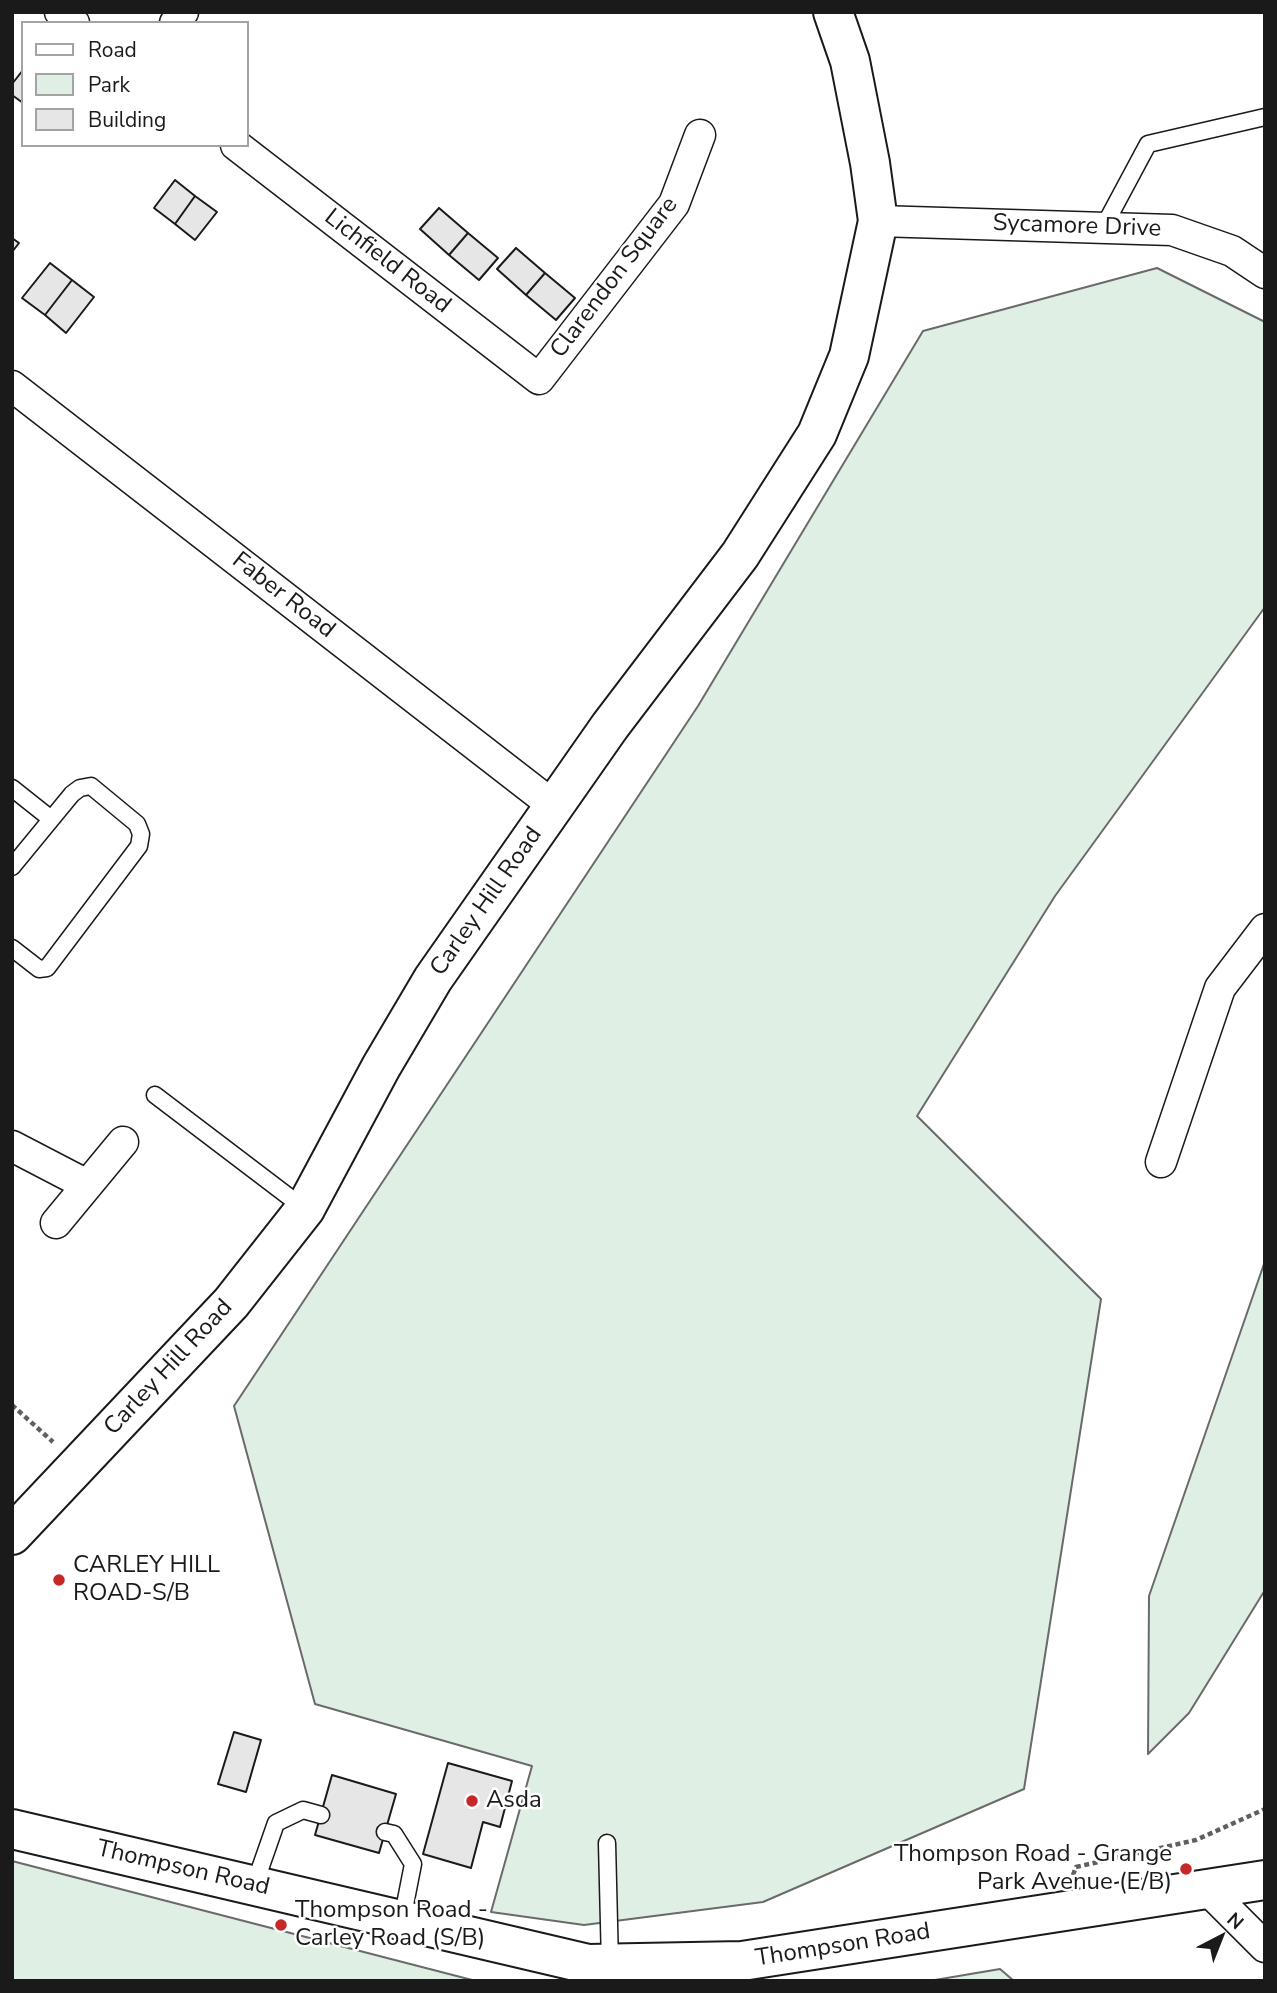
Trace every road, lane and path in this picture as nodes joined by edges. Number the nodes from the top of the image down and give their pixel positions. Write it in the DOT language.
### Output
graph roads {
  1 [pos="833,12"];
  2 [pos="1265,117"];
  3 [pos="701,135"];
  4 [pos="239,147"];
  5 [pos="878,221"];
  6 [pos="1103,228"];
  7 [pos="1265,273"];
  8 [pos="539,379"];
  9 [pos="12,386"];
  10 [pos="12,788"];
  11 [pos="554,806"];
  12 [pos="51,819"];
  13 [pos="12,867"];
  14 [pos="1265,929"];
  15 [pos="12,948"];
  16 [pos="155,1095"];
  17 [pos="123,1142"];
  18 [pos="12,1146"];
  19 [pos="1161,1162"];
  20 [pos="87,1185"];
  21 [pos="304,1209"];
  22 [pos="56,1223"];
  23 [pos="12,1405"];
  24 [pos="78,1465"];
  25 [pos="13,1534"];
  26 [pos="1265,1809"];
  27 [pos="321,1815"];
  28 [pos="12,1829"];
  29 [pos="385,1832"];
  30 [pos="607,1843"];
  31 [pos="1265,1880"];
  32 [pos="254,1886"];
  33 [pos="1208,1890"];
  34 [pos="1061,1912"];
  35 [pos="402,1920"];
  36 [pos="1265,1947"];
  37 [pos="595,1969"];
  1 -- 5 [label="street, Carley Hill Road"];
  2 -- 6 [label="lane"];
  3 -- 8 [label="street, Clarendon Square"];
  4 -- 8 [label="street, Lichfield Road"];
  5 -- 6 [label="street, Sycamore Drive"];
  5 -- 11 [label="street, Carley Hill Road"];
  6 -- 7 [label="street, Sycamore Drive"];
  9 -- 11 [label="street, Faber Road"];
  10 -- 12 [label="lane"];
  11 -- 21 [label="street, Carley Hill Road"];
  12 -- 13 [label="lane"];
  12 -- 15 [label="lane"];
  14 -- 19 [label="street"];
  16 -- 21 [label="lane"];
  17 -- 20 [label="street"];
  18 -- 20 [label="street"];
  20 -- 22 [label="street"];
  21 -- 24 [label="street, Carley Hill Road"];
  23 -- 24 [label="path"];
  24 -- 25 [label="street, Carley Hill Road"];
  26 -- 34 [label="path"];
  27 -- 32 [label="lane"];
  28 -- 32 [label="street, Thompson Road"];
  29 -- 35 [label="lane"];
  30 -- 37 [label="lane"];
  31 -- 33 [label="street, Thompson Road"];
  32 -- 35 [label="street, Thompson Road"];
  33 -- 34 [label="street, Thompson Road"];
  33 -- 36 [label="street"];
  34 -- 37 [label="street, Thompson Road"];
  35 -- 37 [label="street, Thompson Road"];
}
